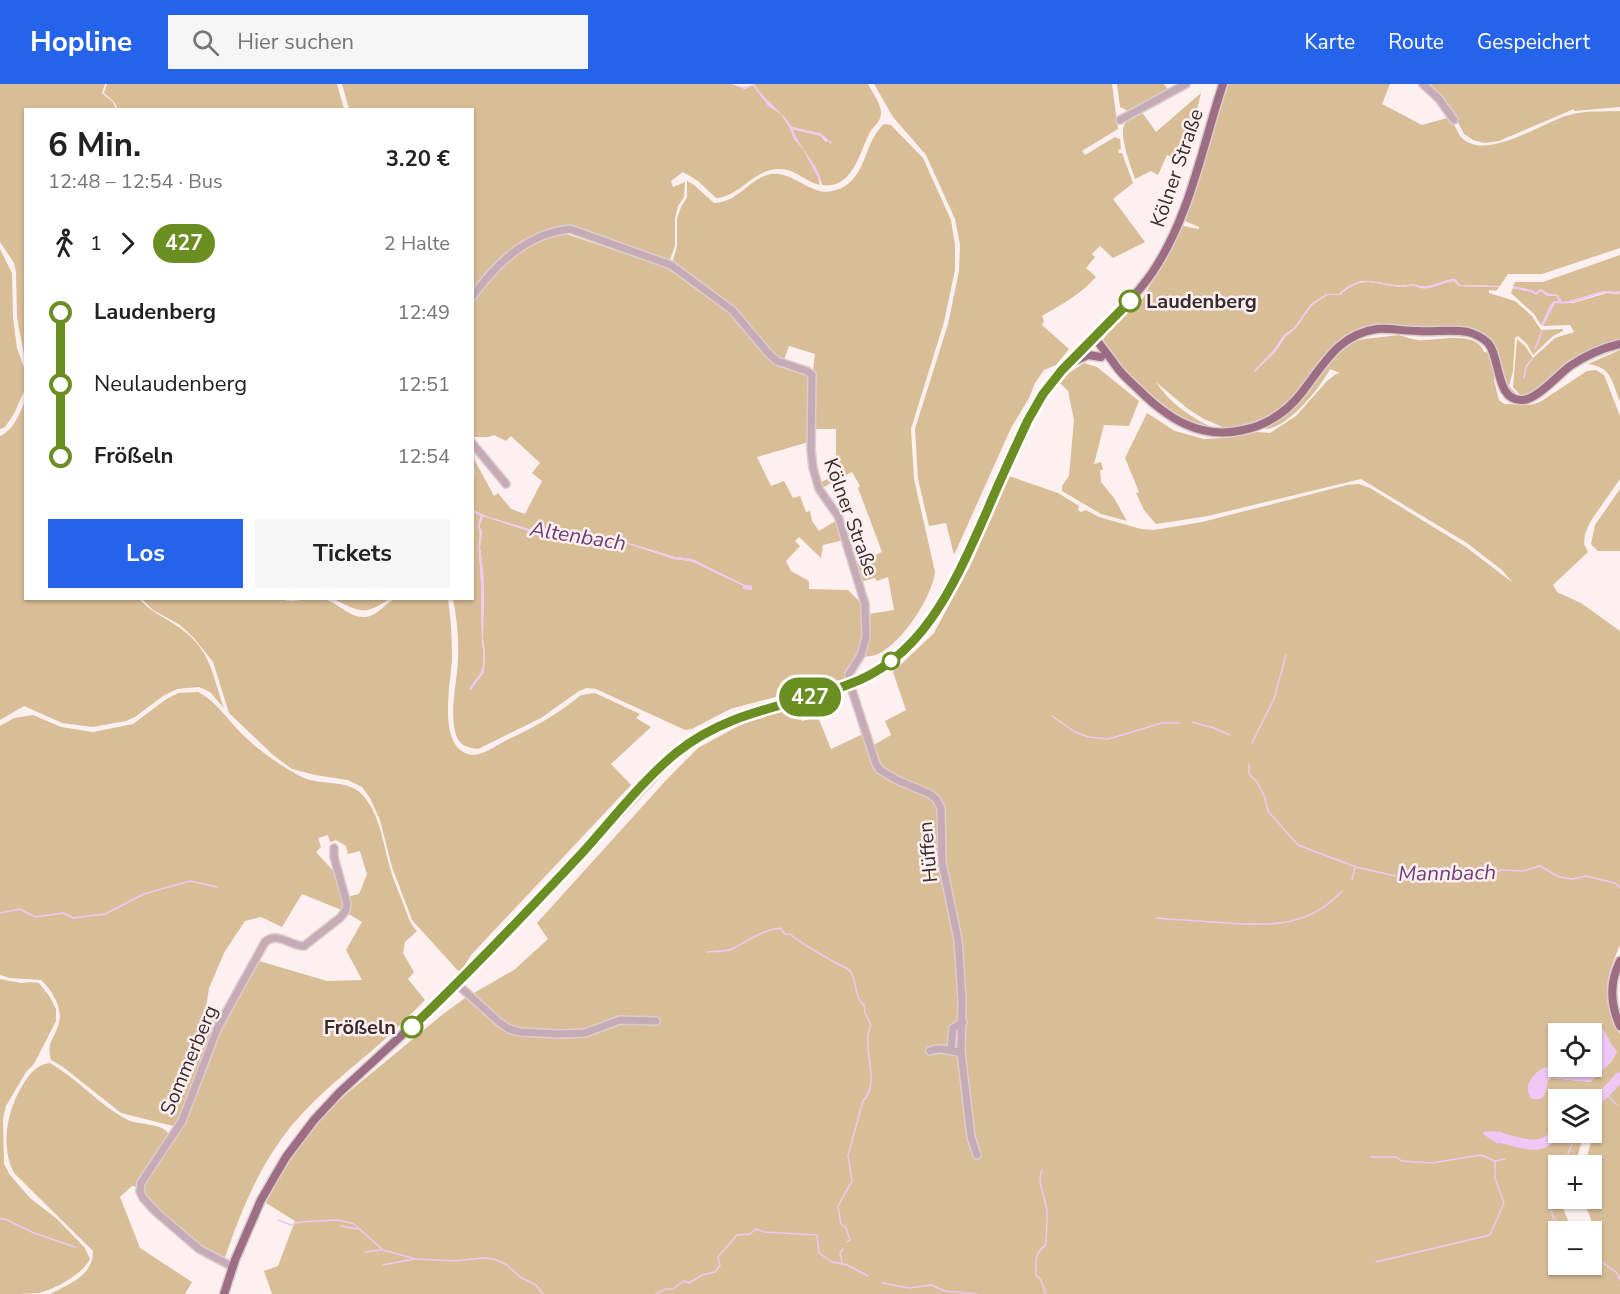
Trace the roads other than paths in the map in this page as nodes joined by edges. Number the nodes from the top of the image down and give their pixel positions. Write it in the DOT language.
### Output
graph roads {
  1 [pos="1186,84"];
  2 [pos="1223,84"];
  3 [pos="1423,84"];
  4 [pos="1120,120"];
  5 [pos="1454,120"];
  6 [pos="474,294"];
  7 [pos="1091,340"];
  8 [pos="1620,344"];
  9 [pos="1101,357"];
  10 [pos="1066,365"];
  11 [pos="1116,367"];
  12 [pos="474,445"];
  13 [pos="506,484"];
  14 [pos="858,660"];
  15 [pos="866,663"];
  16 [pos="850,684"];
  17 [pos="334,848"];
  18 [pos="1620,961"];
  19 [pos="462,979"];
  20 [pos="656,1021"];
  21 [pos="963,1022"];
  22 [pos="1620,1026"];
  23 [pos="951,1049"];
  24 [pos="930,1051"];
  25 [pos="961,1052"];
  26 [pos="977,1155"];
  27 [pos="233,1267"];
  28 [pos="225,1294"];
  1 -- 4 [label="street, Kölner Straße"];
  2 -- 7 [label="main road, Kölner Straße"];
  3 -- 5 [label="street"];
  6 -- 14 [label="street, Kölner Straße"];
  7 -- 9 [label="main road"];
  7 -- 10 [label="main road, Kölner Straße"];
  7 -- 11 [label="main road"];
  8 -- 11 [label="main road"];
  9 -- 10 [label="main road"];
  9 -- 11 [label="main road"];
  10 -- 16 [label="main road, Kölner Straße"];
  12 -- 13 [label="street"];
  14 -- 15 [label="street"];
  14 -- 16 [label="street, Kölner Straße"];
  16 -- 19 [label="main road, Kölner Straße"];
  16 -- 21 [label="street, Hüffen"];
  17 -- 27 [label="street, Sommerberg"];
  18 -- 22 [label="main road"];
  19 -- 20 [label="street"];
  19 -- 27 [label="main road"];
  21 -- 23 [label="street, Hüffen"];
  21 -- 25 [label="street, Hüffen"];
  23 -- 24 [label="street"];
  23 -- 25 [label="street"];
  25 -- 26 [label="street, Hüffen"];
  27 -- 28 [label="main road"];
}
